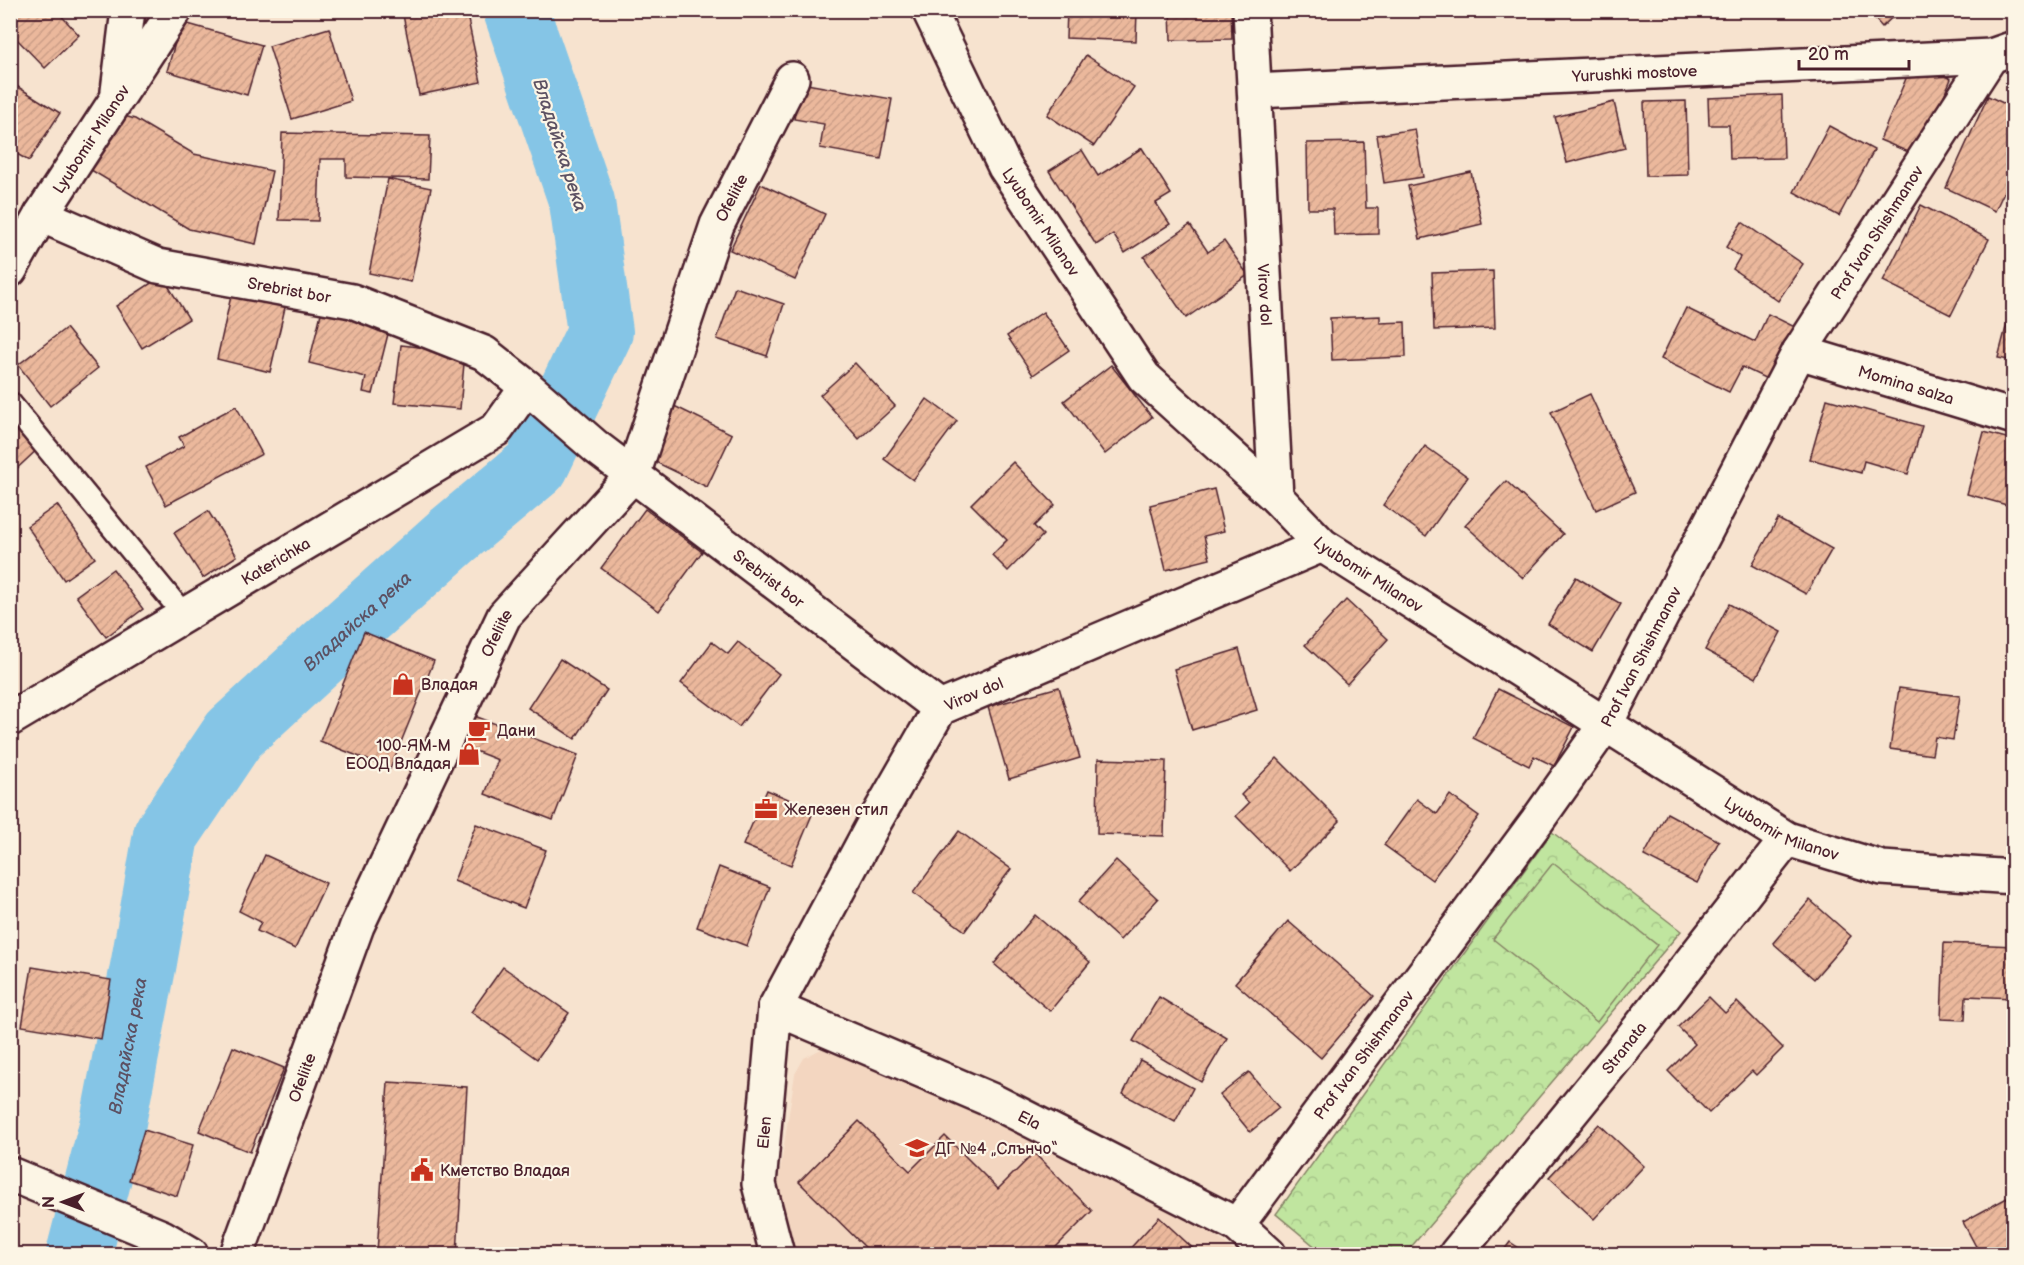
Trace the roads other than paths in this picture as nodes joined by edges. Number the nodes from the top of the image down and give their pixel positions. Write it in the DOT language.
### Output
graph roads {
  1 [pos="128,10"];
  2 [pos="175,10"];
  3 [pos="929,10"];
  4 [pos="1250,10"];
  5 [pos="2002,52"];
  6 [pos="792,79"];
  7 [pos="1255,91"];
  8 [pos="118,98"];
  9 [pos="42,215"];
  10 [pos="10,270"];
  11 [pos="1799,352"];
  12 [pos="527,387"];
  13 [pos="10,403"];
  14 [pos="2013,417"];
  15 [pos="633,475"];
  16 [pos="1276,497"];
  17 [pos="1322,545"];
  18 [pos="185,616"];
  19 [pos="940,708"];
  20 [pos="10,719"];
  21 [pos="1605,725"];
  22 [pos="1787,839"];
  23 [pos="2013,877"];
  24 [pos="775,1008"];
  25 [pos="14,1175"];
  26 [pos="1237,1225"];
  27 [pos="191,1254"];
  28 [pos="237,1254"];
  29 [pos="777,1254"];
  30 [pos="1269,1254"];
  31 [pos="1456,1254"];
  1 -- 8 [label="street"];
  2 -- 8 [label="street, Lyubomir Milanov"];
  3 -- 16 [label="street, Lyubomir Milanov"];
  4 -- 7 [label="street, Virov dol"];
  5 -- 7 [label="street, Yurushki mostove"];
  5 -- 11 [label="street, Prof Ivan Shishmanov"];
  6 -- 15 [label="street, Ofeliite"];
  7 -- 16 [label="street, Virov dol"];
  8 -- 9 [label="street, Lyubomir Milanov"];
  9 -- 10 [label="street, Lyubomir Milanov"];
  9 -- 12 [label="street, Srebrist bor"];
  11 -- 14 [label="street, Momina salza"];
  11 -- 21 [label="street, Prof Ivan Shishmanov"];
  12 -- 15 [label="street, Srebrist bor"];
  12 -- 18 [label="street, Katerichka"];
  13 -- 18 [label="lane"];
  15 -- 19 [label="street, Srebrist bor"];
  15 -- 28 [label="street, Ofeliite"];
  16 -- 17 [label="street, Lyubomir Milanov"];
  17 -- 19 [label="street, Virov dol"];
  17 -- 21 [label="street, Lyubomir Milanov"];
  18 -- 20 [label="street, Katerichka"];
  19 -- 24 [label="street, Virov dol"];
  21 -- 22 [label="street, Lyubomir Milanov"];
  21 -- 26 [label="street, Prof Ivan Shishmanov"];
  22 -- 23 [label="street, Lyubomir Milanov"];
  22 -- 31 [label="street, Stranata"];
  24 -- 26 [label="street, Ela"];
  24 -- 29 [label="street, Elen"];
  25 -- 27 [label="street"];
  26 -- 30 [label="street, Ela"];
}
